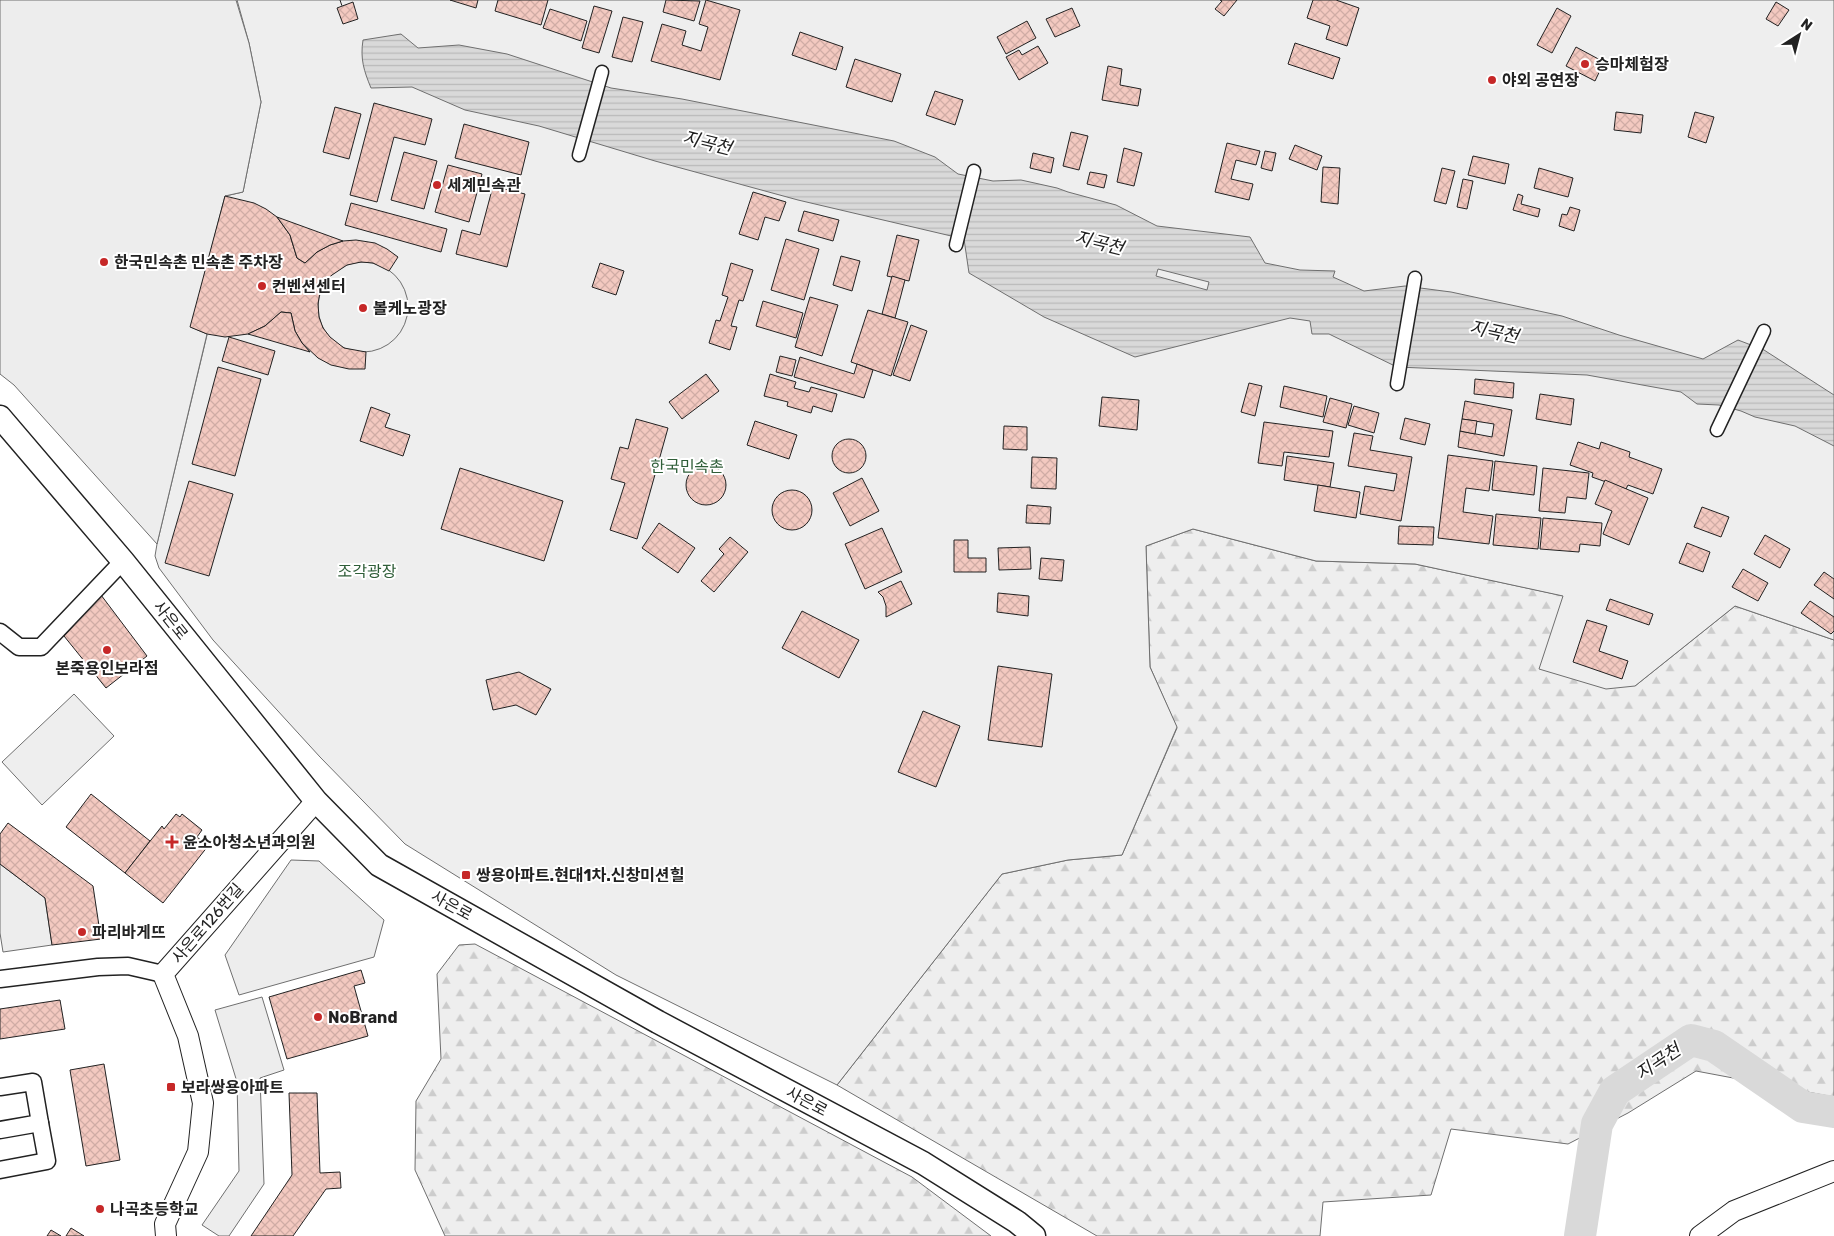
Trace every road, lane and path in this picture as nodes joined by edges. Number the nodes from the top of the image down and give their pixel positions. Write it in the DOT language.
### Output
graph roads {
  1 [pos="602,72"];
  2 [pos="579,154"];
  3 [pos="974,171"];
  4 [pos="956,245"];
  5 [pos="1415,278"];
  6 [pos="1764,331"];
  7 [pos="1398,384"];
  8 [pos="0,417"];
  9 [pos="1717,430"];
  10 [pos="123,561"];
  11 [pos="0,632"];
  12 [pos="316,800"];
  13 [pos="163,974"];
  14 [pos="0,979"];
  15 [pos="0,1087"];
  16 [pos="40,1123"];
  17 [pos="0,1130"];
  18 [pos="0,1170"];
  19 [pos="1834,1171"];
  20 [pos="166,1236"];
  21 [pos="1034,1236"];
  22 [pos="1700,1236"];
  1 -- 2 [label="street"];
  3 -- 4 [label="street"];
  5 -- 7 [label="street"];
  6 -- 9 [label="street"];
  8 -- 10 [label="main road, 사은로"];
  10 -- 11 [label="street"];
  10 -- 12 [label="main road, 사은로"];
  12 -- 13 [label="street, 사은로126번길"];
  12 -- 21 [label="main road, 사은로"];
  13 -- 14 [label="street"];
  13 -- 20 [label="street, 사은로126번길"];
  15 -- 16 [label="street"];
  16 -- 17 [label="street"];
  16 -- 18 [label="street"];
  19 -- 22 [label="street"];
}
